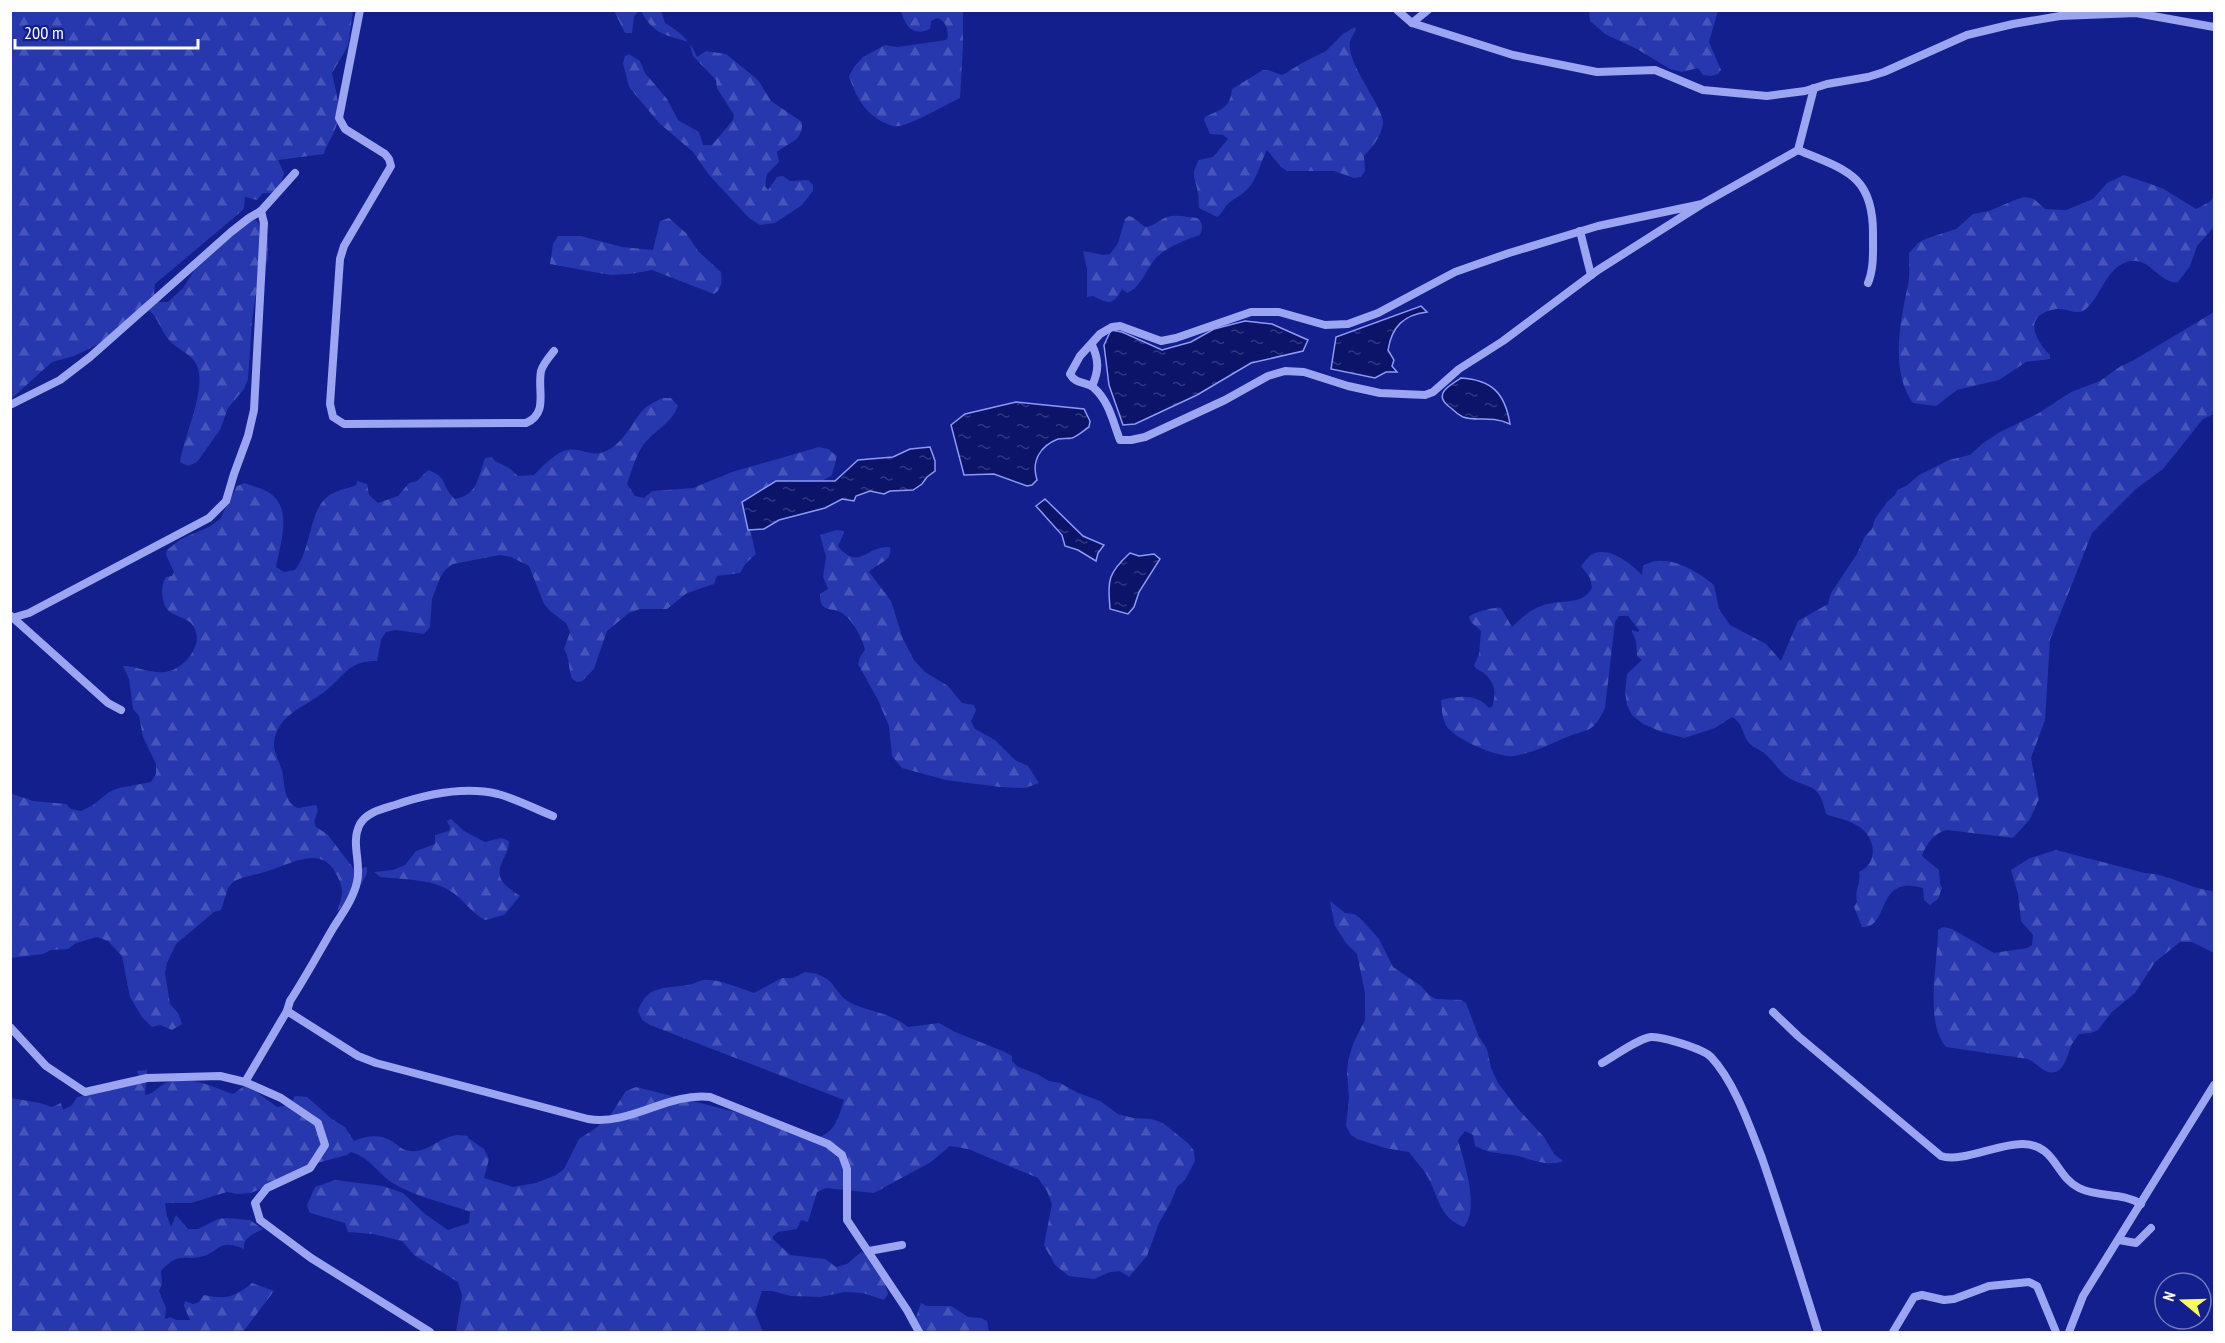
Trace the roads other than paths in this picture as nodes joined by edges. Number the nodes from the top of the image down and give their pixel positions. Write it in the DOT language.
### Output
graph roads {
  1 [pos="360,10"];
  2 [pos="1397,10"];
  3 [pos="1428,10"];
  4 [pos="1412,23"];
  5 [pos="2214,27"];
  6 [pos="1814,88"];
  7 [pos="1798,150"];
  8 [pos="295,173"];
  9 [pos="1702,204"];
  10 [pos="261,211"];
  11 [pos="1580,231"];
  12 [pos="1591,275"];
  13 [pos="1868,283"];
  14 [pos="1092,345"];
  15 [pos="554,351"];
  16 [pos="1092,386"];
  17 [pos="10,405"];
  18 [pos="11,617"];
  19 [pos="121,710"];
  20 [pos="553,816"];
  21 [pos="287,1011"];
  22 [pos="1773,1012"];
  23 [pos="10,1027"];
  24 [pos="1602,1063"];
  25 [pos="245,1082"];
  26 [pos="2214,1086"];
  27 [pos="2141,1204"];
  28 [pos="2151,1228"];
  29 [pos="2119,1240"];
  30 [pos="902,1245"];
  31 [pos="869,1251"];
  32 [pos="430,1332"];
  33 [pos="919,1332"];
  34 [pos="1818,1332"];
  35 [pos="1893,1332"];
  36 [pos="2056,1332"];
  37 [pos="2069,1332"];
  1 -- 15 [label="street"];
  2 -- 4 [label="street"];
  3 -- 4 [label="street"];
  4 -- 6 [label="street"];
  5 -- 6 [label="street"];
  6 -- 7 [label="street"];
  7 -- 9 [label="street"];
  7 -- 13 [label="street"];
  8 -- 10 [label="street"];
  9 -- 11 [label="street"];
  9 -- 12 [label="street"];
  10 -- 17 [label="street"];
  10 -- 18 [label="street"];
  11 -- 12 [label="street"];
  11 -- 14 [label="street"];
  12 -- 16 [label="street"];
  14 -- 16 [label="street"];
  14 -- 16 [label="street"];
  18 -- 19 [label="street"];
  20 -- 21 [label="street"];
  21 -- 25 [label="street"];
  21 -- 31 [label="street"];
  22 -- 27 [label="street"];
  23 -- 25 [label="street"];
  24 -- 34 [label="street"];
  25 -- 32 [label="street"];
  26 -- 27 [label="street"];
  27 -- 29 [label="street"];
  28 -- 29 [label="street"];
  29 -- 37 [label="street"];
  30 -- 31 [label="street"];
  31 -- 33 [label="street"];
  35 -- 36 [label="street"];
}
